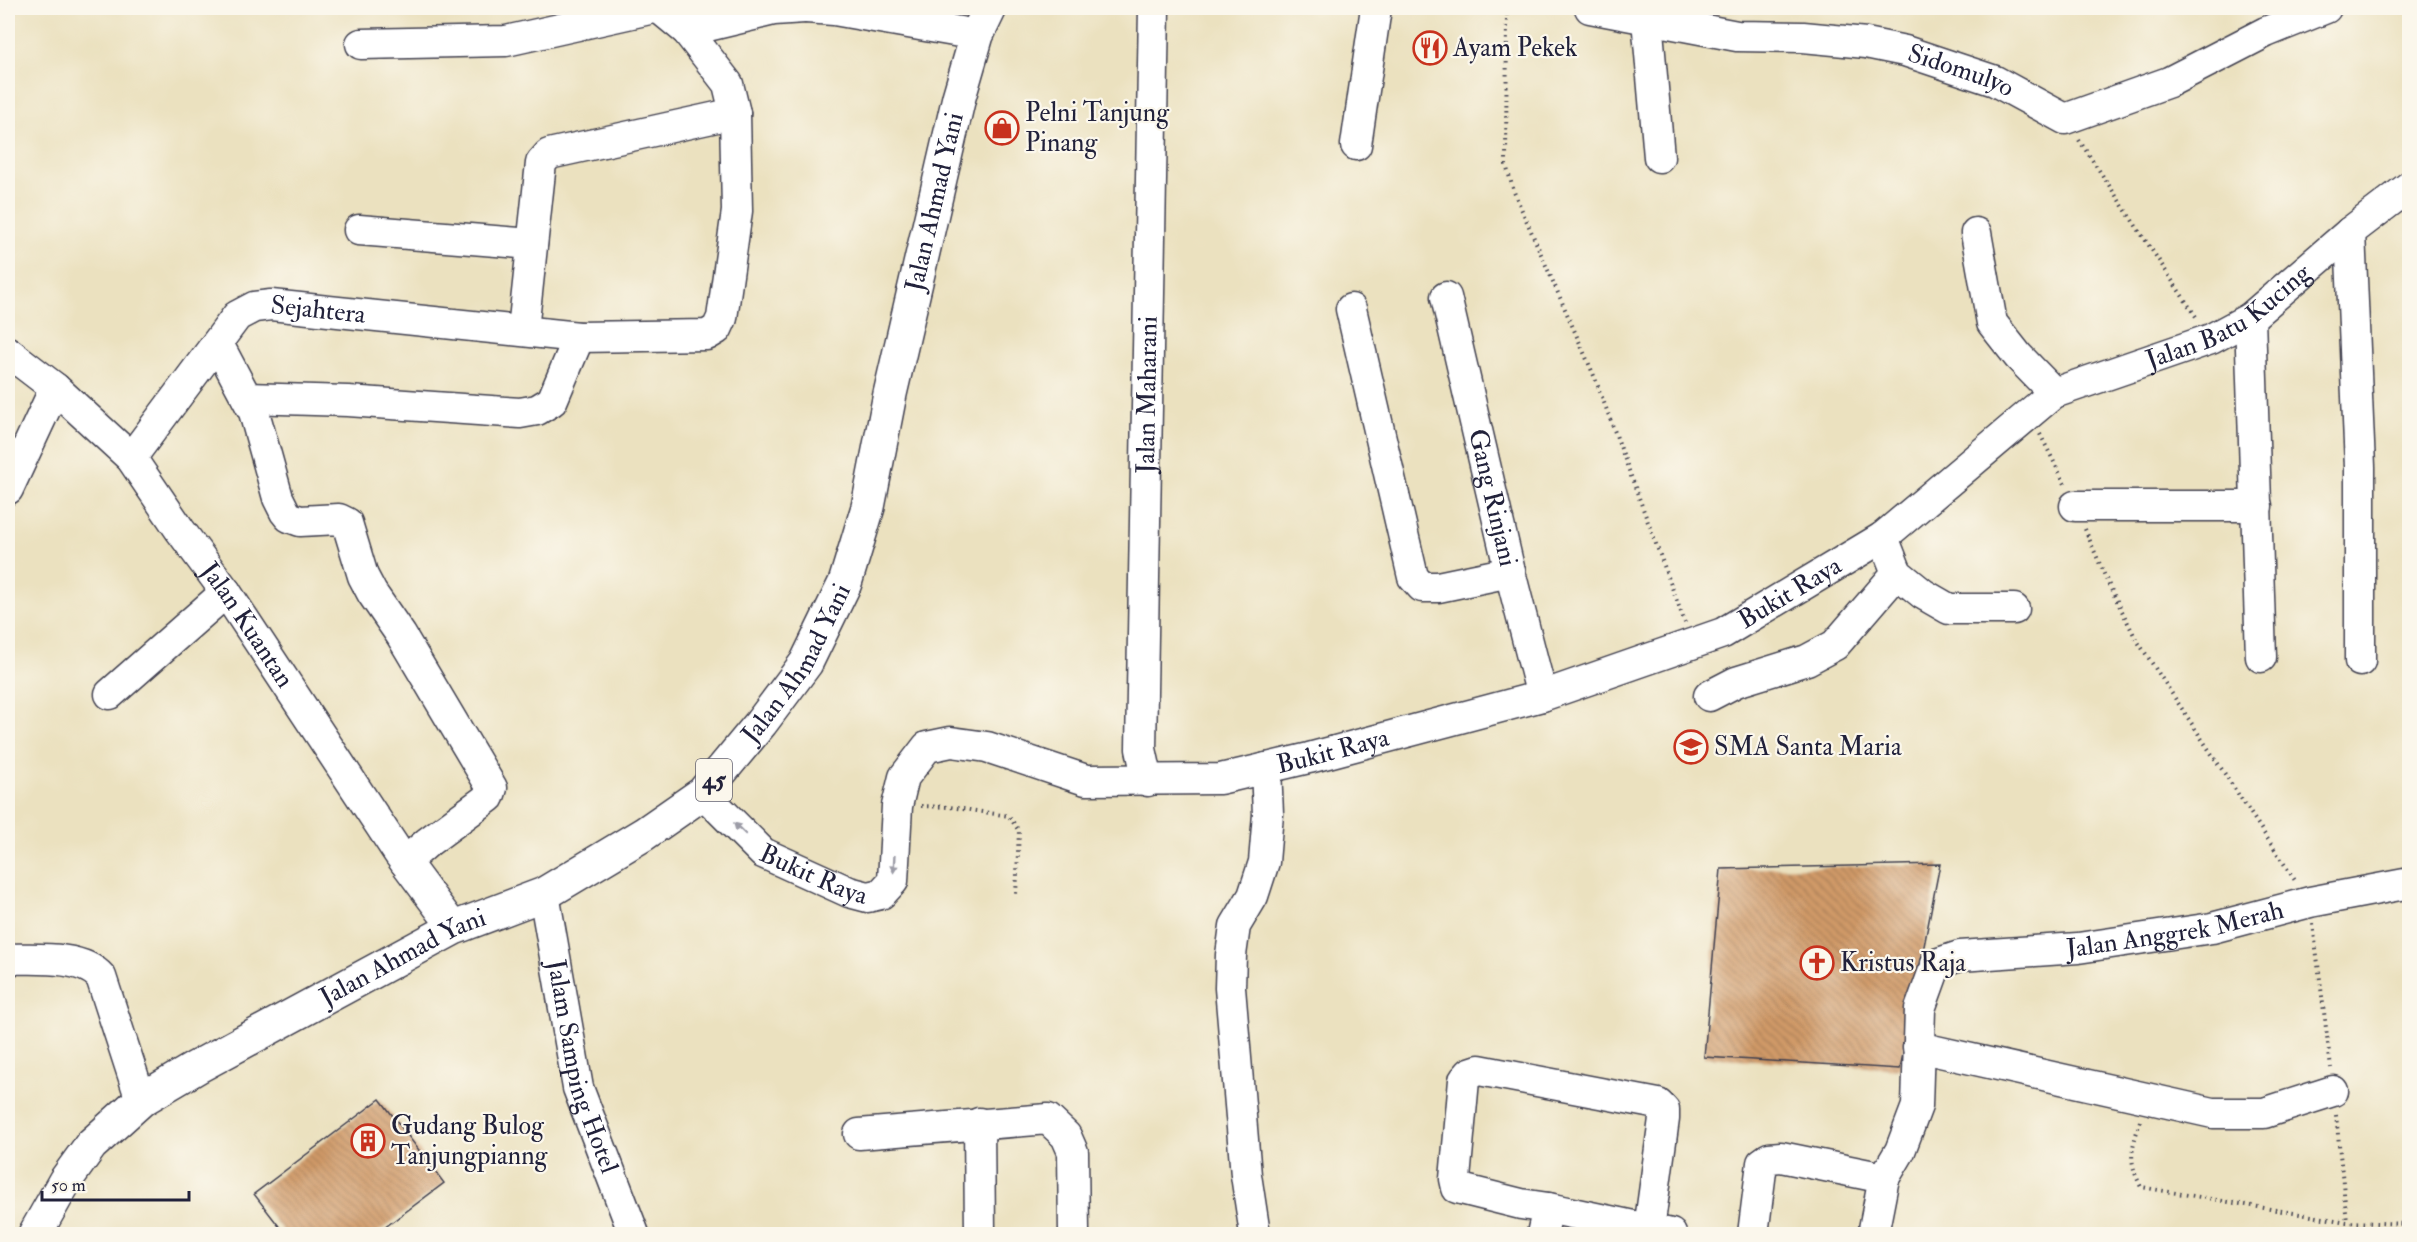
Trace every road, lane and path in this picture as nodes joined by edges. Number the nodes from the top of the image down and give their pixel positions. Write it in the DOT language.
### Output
graph roads {
  1 [pos="654,8"];
  2 [pos="659,8"];
  3 [pos="805,8"];
  4 [pos="1154,8"];
  5 [pos="1376,8"];
  6 [pos="1507,8"];
  7 [pos="1590,8"];
  8 [pos="2326,8"];
  9 [pos="1647,18"];
  10 [pos="984,21"];
  11 [pos="687,31"];
  12 [pos="361,44"];
  13 [pos="735,112"];
  14 [pos="2065,119"];
  15 [pos="1356,145"];
  16 [pos="1659,157"];
  17 [pos="2409,186"];
  18 [pos="359,230"];
  19 [pos="2350,232"];
  20 [pos="1976,233"];
  21 [pos="532,244"];
  22 [pos="1446,297"];
  23 [pos="1351,309"];
  24 [pos="2250,318"];
  25 [pos="523,330"];
  26 [pos="579,337"];
  27 [pos="2211,339"];
  28 [pos="218,344"];
  29 [pos="8,351"];
  30 [pos="56,388"];
  31 [pos="2054,393"];
  32 [pos="247,398"];
  33 [pos="2031,414"];
  34 [pos="130,459"];
  35 [pos="8,489"];
  36 [pos="2075,506"];
  37 [pos="2257,506"];
  38 [pos="1883,537"];
  39 [pos="1510,572"];
  40 [pos="1897,573"];
  41 [pos="226,592"];
  42 [pos="2014,609"];
  43 [pos="1692,644"];
  44 [pos="2261,657"];
  45 [pos="2360,661"];
  46 [pos="110,694"];
  47 [pos="1542,696"];
  48 [pos="1709,696"];
  49 [pos="1266,768"];
  50 [pos="1148,781"];
  51 [pos="703,793"];
  52 [pos="897,806"];
  53 [pos="405,862"];
  54 [pos="2409,883"];
  55 [pos="543,894"];
  56 [pos="1016,895"];
  57 [pos="2310,902"];
  58 [pos="454,928"];
  59 [pos="8,959"];
  60 [pos="1918,1047"];
  61 [pos="2333,1091"];
  62 [pos="2145,1098"];
  63 [pos="141,1100"];
  64 [pos="979,1123"];
  65 [pos="859,1134"];
  66 [pos="1884,1178"];
  67 [pos="1545,1221"];
  68 [pos="2347,1222"];
  69 [pos="2409,1224"];
  70 [pos="1660,1232"];
  71 [pos="34,1234"];
  72 [pos="634,1234"];
  73 [pos="980,1234"];
  74 [pos="1074,1234"];
  75 [pos="1255,1234"];
  76 [pos="1753,1234"];
  77 [pos="1873,1234"];
  1 -- 12 [label="street"];
  2 -- 11 [label="street, Sejahtera"];
  3 -- 10 [label="street"];
  3 -- 11 [label="street"];
  4 -- 50 [label="street, Jalan Maharani"];
  5 -- 15 [label="street"];
  6 -- 43 [label="path"];
  7 -- 9 [label="street, Sidomulyo"];
  8 -- 14 [label="street"];
  9 -- 14 [label="street, Sidomulyo"];
  9 -- 16 [label="street"];
  10 -- 51 [label="highway, Jalan Ahmad Yani / 45"];
  11 -- 13 [label="street, Sejahtera"];
  13 -- 21 [label="street"];
  13 -- 26 [label="street, Sejahtera"];
  14 -- 27 [label="path"];
  17 -- 19 [label="street, Jalan Batu Kucing"];
  18 -- 21 [label="street"];
  19 -- 24 [label="street, Jalan Batu Kucing"];
  19 -- 45 [label="street"];
  20 -- 31 [label="street"];
  21 -- 25 [label="street"];
  22 -- 39 [label="street, Gang Rinjani"];
  23 -- 39 [label="street"];
  24 -- 27 [label="street, Jalan Batu Kucing"];
  24 -- 37 [label="street"];
  25 -- 26 [label="street, Sejahtera"];
  25 -- 28 [label="street, Sejahtera"];
  26 -- 32 [label="street"];
  27 -- 31 [label="street, Jalan Batu Kucing"];
  28 -- 32 [label="street"];
  28 -- 34 [label="street, Sejahtera"];
  29 -- 30 [label="street, Jalan Kuantan"];
  30 -- 34 [label="street, Jalan Kuantan"];
  30 -- 35 [label="street"];
  31 -- 33 [label="street, Jalan Batu Kucing"];
  32 -- 53 [label="street"];
  33 -- 36 [label="path"];
  33 -- 38 [label="street, Bukit Raya"];
  34 -- 41 [label="street, Jalan Kuantan"];
  36 -- 37 [label="street"];
  36 -- 57 [label="path"];
  37 -- 44 [label="street"];
  38 -- 40 [label="street"];
  38 -- 43 [label="street, Bukit Raya"];
  39 -- 47 [label="street, Gang Rinjani"];
  40 -- 42 [label="street"];
  40 -- 48 [label="street"];
  41 -- 46 [label="street"];
  41 -- 53 [label="street, Jalan Kuantan"];
  43 -- 47 [label="street, Bukit Raya"];
  47 -- 49 [label="street, Bukit Raya"];
  49 -- 50 [label="street, Bukit Raya"];
  49 -- 75 [label="street"];
  50 -- 52 [label="street, Bukit Raya"];
  52 -- 51 [label="street, Bukit Raya, one-way"];
  51 -- 55 [label="highway, Jalan Ahmad Yani / 45"];
  52 -- 56 [label="path"];
  53 -- 58 [label="street, Jalan Kuantan"];
  54 -- 57 [label="street, Jalan Anggrek Merah"];
  55 -- 58 [label="highway, Jalan Ahmad Yani / 45"];
  55 -- 72 [label="street, Jalam Samping Hotel"];
  57 -- 60 [label="street, Jalan Anggrek Merah"];
  57 -- 61 [label="path"];
  58 -- 63 [label="highway, Jalan Ahmad Yani / 45"];
  59 -- 63 [label="street"];
  60 -- 62 [label="street"];
  60 -- 66 [label="street"];
  61 -- 62 [label="street"];
  61 -- 68 [label="path"];
  62 -- 68 [label="path"];
  63 -- 71 [label="highway, Jalan Ahmad Yani / 45"];
  64 -- 65 [label="street"];
  64 -- 73 [label="street"];
  64 -- 74 [label="street"];
  66 -- 76 [label="street"];
  66 -- 77 [label="street"];
  67 -- 70 [label="street"];
  67 -- 70 [label="street"];
  68 -- 69 [label="path"];
}
